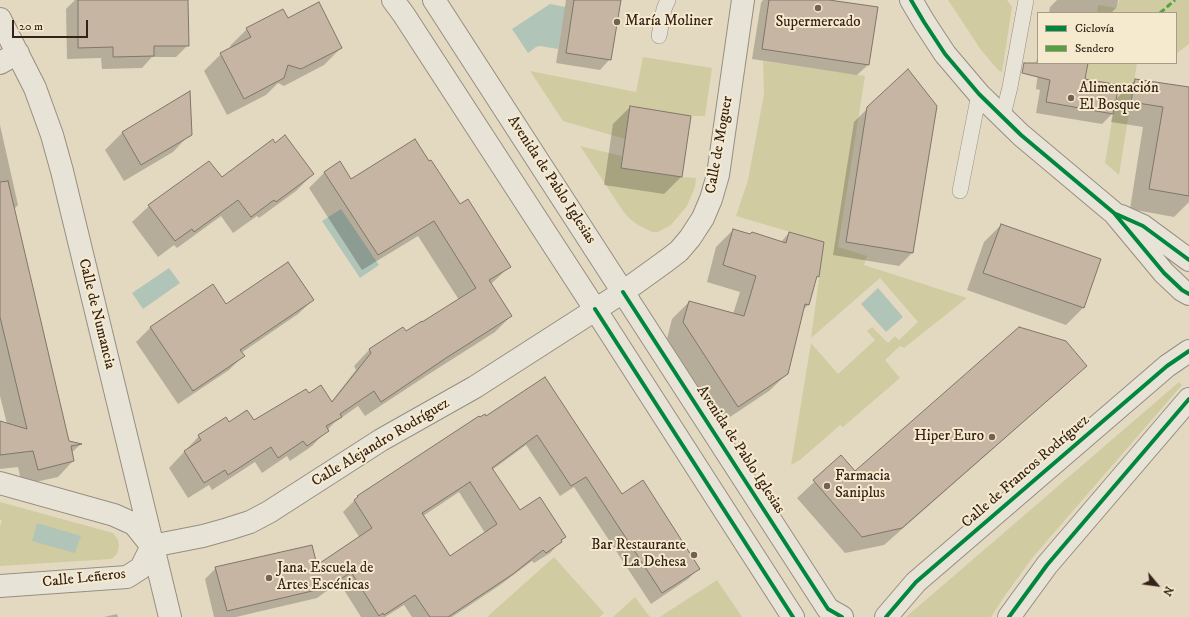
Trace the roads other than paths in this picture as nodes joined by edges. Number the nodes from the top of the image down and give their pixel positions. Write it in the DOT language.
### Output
graph roads {
  1 [pos="393,0"];
  2 [pos="434,0"];
  3 [pos="668,0"];
  4 [pos="743,0"];
  5 [pos="911,0"];
  6 [pos="1026,0"];
  7 [pos="0,19"];
  8 [pos="659,36"];
  9 [pos="9,58"];
  10 [pos="978,94"];
  11 [pos="1002,119"];
  12 [pos="960,191"];
  13 [pos="1114,213"];
  14 [pos="1189,260"];
  15 [pos="623,292"];
  16 [pos="1189,294"];
  17 [pos="595,309"];
  18 [pos="1189,351"];
  19 [pos="1189,399"];
  20 [pos="0,483"];
  21 [pos="152,546"];
  22 [pos="0,586"];
  23 [pos="170,617"];
  24 [pos="793,617"];
  25 [pos="842,617"];
  26 [pos="886,617"];
  27 [pos="1009,617"];
  1 -- 17 [label="street"];
  2 -- 15 [label="street, Avenida de Pablo Iglesias"];
  3 -- 8 [label="lane"];
  4 -- 15 [label="street, Calle de Moguer"];
  5 -- 10 [label="street"];
  6 -- 11 [label="lane"];
  7 -- 9 [label="street, Calle de Numancia"];
  9 -- 21 [label="street, Calle de Numancia"];
  10 -- 11 [label="street"];
  10 -- 12 [label="lane"];
  11 -- 13 [label="street"];
  13 -- 14 [label="street"];
  13 -- 16 [label="street"];
  15 -- 17 [label="street, Calle de Moguer"];
  15 -- 25 [label="street, Avenida de Pablo Iglesias"];
  17 -- 21 [label="street, Calle Alejandro Rodríguez"];
  17 -- 24 [label="street"];
  18 -- 26 [label="street, Calle de Francos Rodríguez"];
  19 -- 27 [label="street"];
  20 -- 21 [label="street"];
  21 -- 22 [label="street, Calle Leñeros"];
  21 -- 23 [label="street, Calle de Numancia"];
}
